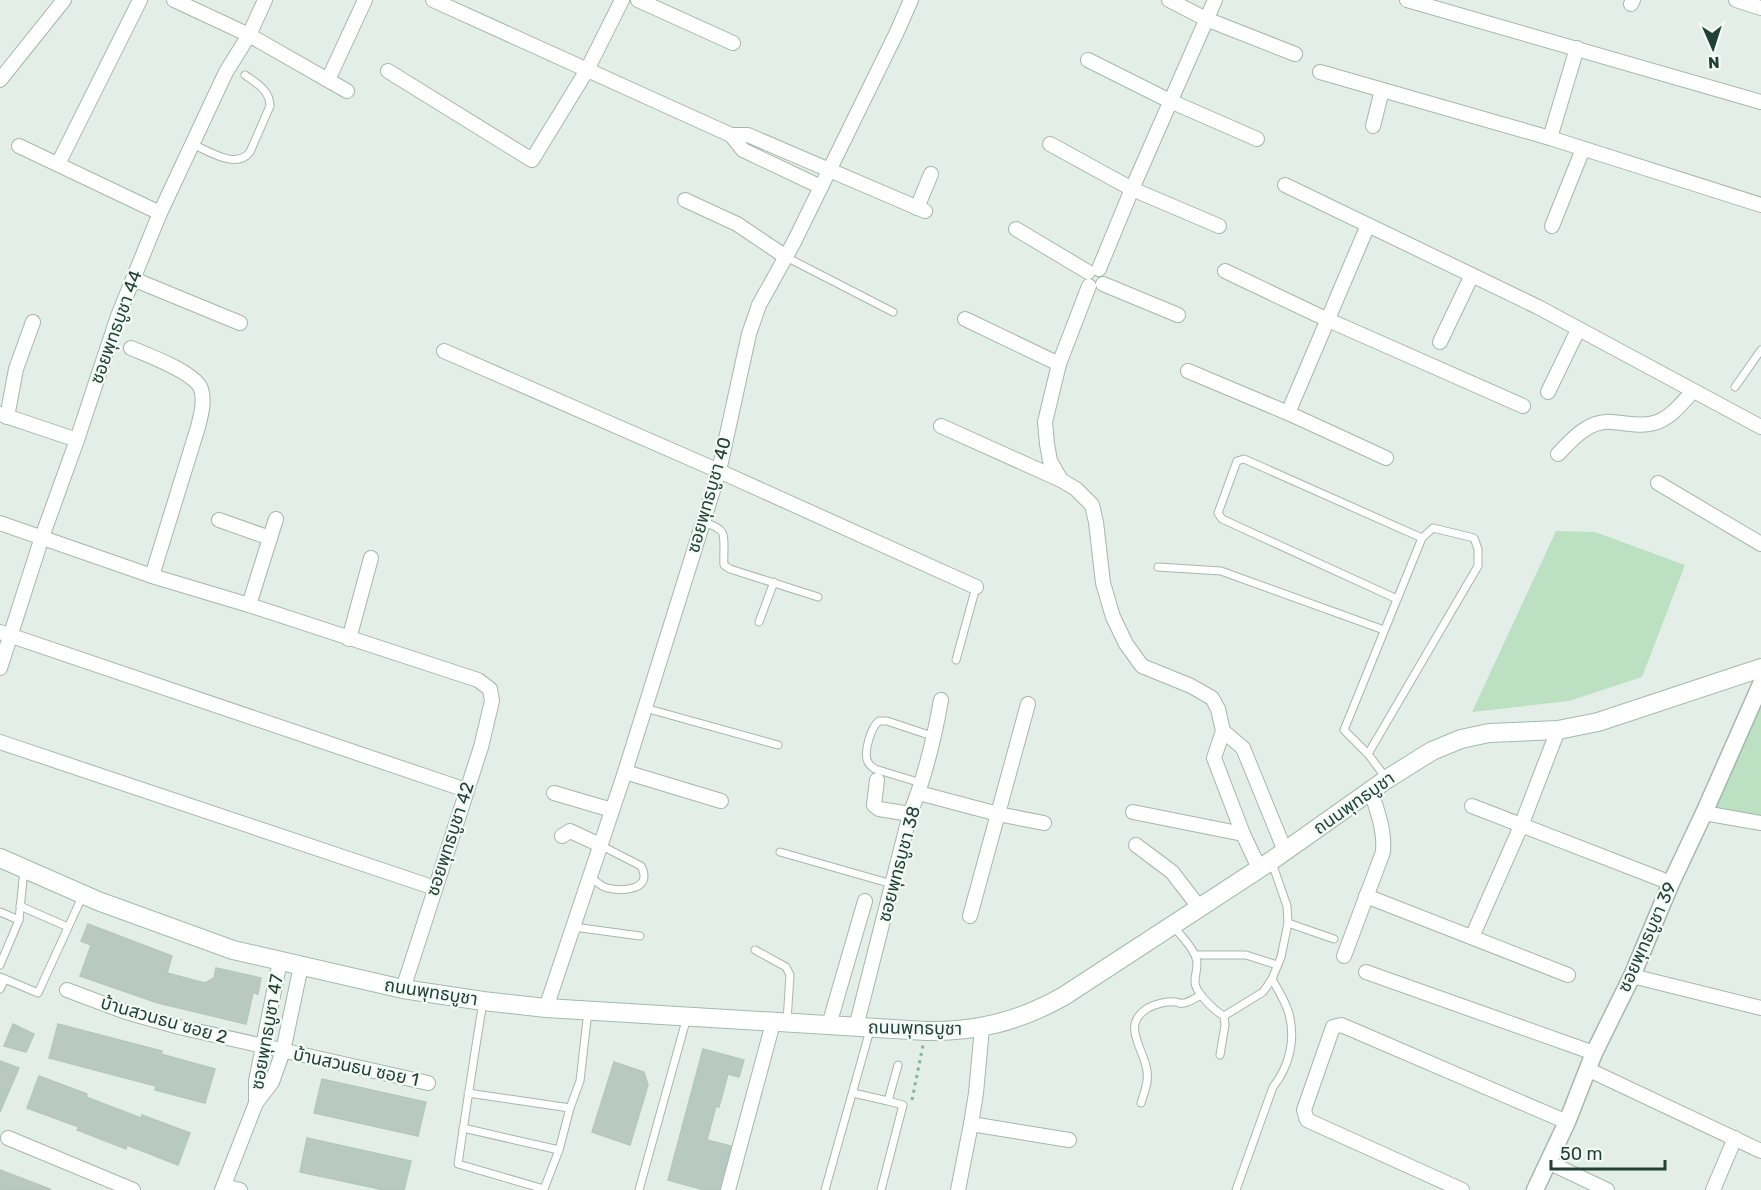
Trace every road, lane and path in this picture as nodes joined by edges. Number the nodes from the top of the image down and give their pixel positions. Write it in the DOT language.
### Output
graph roads {
  1 [pos="64,0"];
  2 [pos="140,0"];
  3 [pos="174,0"];
  4 [pos="265,0"];
  5 [pos="365,0"];
  6 [pos="433,0"];
  7 [pos="622,0"];
  8 [pos="638,0"];
  9 [pos="910,0"];
  10 [pos="1169,0"];
  11 [pos="1215,0"];
  12 [pos="1407,0"];
  13 [pos="1736,0"];
  14 [pos="1761,8"];
  15 [pos="1206,19"];
  16 [pos="249,34"];
  17 [pos="733,43"];
  18 [pos="1577,48"];
  19 [pos="1295,54"];
  20 [pos="1088,60"];
  21 [pos="587,70"];
  22 [pos="388,71"];
  23 [pos="1320,72"];
  24 [pos="245,75"];
  25 [pos="0,80"];
  26 [pos="328,80"];
  27 [pos="1382,90"];
  28 [pos="347,92"];
  29 [pos="1170,101"];
  30 [pos="1761,102"];
  31 [pos="1373,126"];
  32 [pos="731,135"];
  33 [pos="1550,138"];
  34 [pos="1257,139"];
  35 [pos="192,144"];
  36 [pos="1050,144"];
  37 [pos="19,146"];
  38 [pos="1583,149"];
  39 [pos="58,164"];
  40 [pos="828,170"];
  41 [pos="931,174"];
  42 [pos="1285,185"];
  43 [pos="821,186"];
  44 [pos="1132,189"];
  45 [pos="686,200"];
  46 [pos="1761,205"];
  47 [pos="160,213"];
  48 [pos="1368,225"];
  49 [pos="1219,226"];
  50 [pos="1552,226"];
  51 [pos="1016,229"];
  52 [pos="786,258"];
  53 [pos="1225,271"];
  54 [pos="1472,275"];
  55 [pos="1095,278"];
  56 [pos="133,279"];
  57 [pos="893,312"];
  58 [pos="1178,315"];
  59 [pos="965,319"];
  60 [pos="1326,319"];
  61 [pos="33,322"];
  62 [pos="240,322"];
  63 [pos="1578,330"];
  64 [pos="1440,342"];
  65 [pos="131,348"];
  66 [pos="1761,350"];
  67 [pos="444,351"];
  68 [pos="1059,364"];
  69 [pos="1188,371"];
  70 [pos="1735,387"];
  71 [pos="1693,391"];
  72 [pos="1548,392"];
  73 [pos="1523,406"];
  74 [pos="1287,413"];
  75 [pos="3,416"];
  76 [pos="941,426"];
  77 [pos="1761,427"];
  78 [pos="77,440"];
  79 [pos="1558,454"];
  80 [pos="1386,458"];
  81 [pos="719,471"];
  82 [pos="1061,480"];
  83 [pos="1658,483"];
  84 [pos="276,519"];
  85 [pos="219,520"];
  86 [pos="703,521"];
  87 [pos="0,523"];
  88 [pos="42,537"];
  89 [pos="270,538"];
  90 [pos="1422,538"];
  91 [pos="1761,544"];
  92 [pos="371,558"];
  93 [pos="1158,567"];
  94 [pos="152,576"];
  95 [pos="774,582"];
  96 [pos="976,587"];
  97 [pos="818,597"];
  98 [pos="1397,599"];
  99 [pos="249,605"];
  100 [pos="759,622"];
  101 [pos="1384,630"];
  102 [pos="5,634"];
  103 [pos="349,639"];
  104 [pos="956,660"];
  105 [pos="0,668"];
  106 [pos="1761,668"];
  107 [pos="1761,684"];
  108 [pos="941,700"];
  109 [pos="1028,704"];
  110 [pos="644,708"];
  111 [pos="1558,730"];
  112 [pos="1223,731"];
  113 [pos="935,737"];
  114 [pos="0,742"];
  115 [pos="778,745"];
  116 [pos="1368,754"];
  117 [pos="625,772"];
  118 [pos="1387,779"];
  119 [pos="877,780"];
  120 [pos="920,788"];
  121 [pos="466,790"];
  122 [pos="1371,791"];
  123 [pos="554,793"];
  124 [pos="721,801"];
  125 [pos="1472,806"];
  126 [pos="612,810"];
  127 [pos="1133,812"];
  128 [pos="1704,813"];
  129 [pos="910,814"];
  130 [pos="998,814"];
  131 [pos="1044,823"];
  132 [pos="1761,823"];
  133 [pos="1521,825"];
  134 [pos="1243,834"];
  135 [pos="562,836"];
  136 [pos="600,845"];
  137 [pos="1136,845"];
  138 [pos="780,852"];
  139 [pos="0,858"];
  140 [pos="1272,860"];
  141 [pos="24,869"];
  142 [pos="590,877"];
  143 [pos="1671,883"];
  144 [pos="892,884"];
  145 [pos="435,888"];
  146 [pos="83,895"];
  147 [pos="1366,896"];
  148 [pos="865,901"];
  149 [pos="20,906"];
  150 [pos="1199,907"];
  151 [pos="0,912"];
  152 [pos="969,916"];
  153 [pos="19,920"];
  154 [pos="1288,923"];
  155 [pos="1172,925"];
  156 [pos="68,927"];
  157 [pos="574,927"];
  158 [pos="640,936"];
  159 [pos="1472,937"];
  160 [pos="1335,939"];
  161 [pos="755,950"];
  162 [pos="1196,955"];
  163 [pos="1344,956"];
  164 [pos="280,961"];
  165 [pos="0,965"];
  166 [pos="1277,965"];
  167 [pos="301,966"];
  168 [pos="1365,972"];
  169 [pos="1568,975"];
  170 [pos="1632,976"];
  171 [pos="2,978"];
  172 [pos="1272,979"];
  173 [pos="0,988"];
  174 [pos="403,989"];
  175 [pos="67,990"];
  176 [pos="1201,995"];
  177 [pos="483,1001"];
  178 [pos="546,1008"];
  179 [pos="1761,1008"];
  180 [pos="588,1011"];
  181 [pos="1224,1016"];
  182 [pos="687,1017"];
  183 [pos="780,1023"];
  184 [pos="829,1025"];
  185 [pos="863,1028"];
  186 [pos="982,1028"];
  187 [pos="262,1047"];
  188 [pos="283,1051"];
  189 [pos="1220,1055"];
  190 [pos="1591,1061"];
  191 [pos="898,1065"];
  192 [pos="428,1083"];
  193 [pos="468,1093"];
  194 [pos="853,1093"];
  195 [pos="888,1101"];
  196 [pos="256,1103"];
  197 [pos="1141,1103"];
  198 [pos="570,1108"];
  199 [pos="1567,1122"];
  200 [pos="971,1124"];
  201 [pos="463,1128"];
  202 [pos="8,1138"];
  203 [pos="1735,1138"];
  204 [pos="1069,1140"];
  205 [pos="559,1150"];
  206 [pos="1761,1151"];
  207 [pos="1548,1162"];
  208 [pos="223,1188"];
  209 [pos="134,1190"];
  210 [pos="240,1190"];
  211 [pos="639,1190"];
  212 [pos="728,1190"];
  213 [pos="825,1190"];
  214 [pos="881,1190"];
  215 [pos="958,1190"];
  216 [pos="1236,1190"];
  217 [pos="1462,1190"];
  218 [pos="1534,1190"];
  219 [pos="1607,1190"];
  220 [pos="1713,1190"];
  1 -- 25 [label="street"];
  2 -- 39 [label="street"];
  3 -- 16 [label="street"];
  4 -- 16 [label="street, ซอยพุทธบูชา 44"];
  5 -- 26 [label="street"];
  6 -- 21 [label="street"];
  7 -- 21 [label="street"];
  8 -- 17 [label="street"];
  9 -- 40 [label="street, ซอยพุทธบูชา 40"];
  10 -- 15 [label="street"];
  11 -- 15 [label="street"];
  12 -- 18 [label="street"];
  13 -- 14 [label="street"];
  15 -- 19 [label="street"];
  15 -- 29 [label="street"];
  16 -- 26 [label="street"];
  16 -- 35 [label="street, ซอยพุทธบูชา 44"];
  18 -- 30 [label="street"];
  18 -- 33 [label="street"];
  20 -- 29 [label="street"];
  21 -- 22 [label="street"];
  21 -- 32 [label="street"];
  23 -- 27 [label="street"];
  24 -- 35 [label="lane"];
  26 -- 28 [label="street"];
  27 -- 31 [label="street"];
  27 -- 33 [label="street"];
  29 -- 34 [label="street"];
  29 -- 44 [label="street"];
  32 -- 40 [label="street"];
  32 -- 43 [label="street"];
  33 -- 38 [label="street"];
  35 -- 47 [label="street, ซอยพุทธบูชา 44"];
  36 -- 44 [label="street"];
  37 -- 39 [label="street"];
  38 -- 46 [label="street"];
  38 -- 50 [label="street"];
  39 -- 47 [label="street"];
  40 -- 41 [label="street"];
  40 -- 43 [label="street, ซอยพุทธบูชา 40"];
  42 -- 48 [label="street"];
  43 -- 52 [label="street, ซอยพุทธบูชา 40"];
  44 -- 49 [label="street"];
  44 -- 55 [label="street"];
  45 -- 52 [label="street"];
  47 -- 56 [label="street, ซอยพุทธบูชา 44"];
  48 -- 54 [label="street"];
  48 -- 60 [label="street"];
  51 -- 55 [label="street"];
  52 -- 57 [label="lane"];
  52 -- 81 [label="street, ซอยพุทธบูชา 40"];
  53 -- 60 [label="street"];
  54 -- 63 [label="street"];
  54 -- 64 [label="street"];
  55 -- 58 [label="street"];
  55 -- 68 [label="street"];
  56 -- 62 [label="street"];
  56 -- 78 [label="street, ซอยพุทธบูชา 44"];
  59 -- 68 [label="street"];
  60 -- 73 [label="street"];
  60 -- 74 [label="street"];
  61 -- 75 [label="street"];
  63 -- 71 [label="street"];
  63 -- 72 [label="street"];
  65 -- 94 [label="street"];
  66 -- 70 [label="lane"];
  67 -- 81 [label="street"];
  68 -- 82 [label="street"];
  69 -- 74 [label="street"];
  71 -- 77 [label="street"];
  71 -- 79 [label="street"];
  74 -- 80 [label="street"];
  75 -- 78 [label="street"];
  76 -- 82 [label="street"];
  78 -- 88 [label="street, ซอยพุทธบูชา 44"];
  81 -- 86 [label="street, ซอยพุทธบูชา 40"];
  81 -- 96 [label="street"];
  82 -- 112 [label="street"];
  83 -- 91 [label="street"];
  84 -- 89 [label="street"];
  85 -- 89 [label="street"];
  86 -- 95 [label="lane"];
  86 -- 110 [label="street, ซอยพุทธบูชา 40"];
  87 -- 88 [label="street"];
  88 -- 94 [label="street"];
  88 -- 102 [label="street, ซอยพุทธบูชา 44"];
  89 -- 99 [label="street"];
  90 -- 98 [label="lane"];
  90 -- 98 [label="lane"];
  90 -- 116 [label="lane"];
  92 -- 103 [label="street"];
  93 -- 101 [label="lane"];
  94 -- 99 [label="street"];
  95 -- 97 [label="lane"];
  95 -- 100 [label="lane"];
  96 -- 104 [label="lane"];
  98 -- 101 [label="lane"];
  99 -- 103 [label="street"];
  101 -- 116 [label="lane"];
  102 -- 105 [label="street, ซอยพุทธบูชา 44"];
  102 -- 121 [label="street"];
  103 -- 121 [label="street, ซอยพุทธบูชา 42"];
  106 -- 111 [label="main road, ถนนพุทธบูชา"];
  107 -- 128 [label="street, ซอยพุทธบูชา 39"];
  108 -- 113 [label="street, ซอยพุทธบูชา 38"];
  109 -- 130 [label="street"];
  110 -- 115 [label="lane"];
  110 -- 117 [label="street, ซอยพุทธบูชา 40"];
  111 -- 118 [label="main road, ถนนพุทธบูชา"];
  111 -- 133 [label="street"];
  112 -- 134 [label="street"];
  112 -- 140 [label="street"];
  113 -- 120 [label="street, ซอยพุทธบูชา 38"];
  113 -- 120 [label="lane"];
  114 -- 145 [label="street"];
  116 -- 118 [label="lane"];
  117 -- 124 [label="street"];
  117 -- 126 [label="street, ซอยพุทธบูชา 40"];
  118 -- 122 [label="main road, ถนนพุทธบูชา"];
  119 -- 129 [label="street"];
  120 -- 129 [label="street, ซอยพุทธบูชา 38"];
  120 -- 130 [label="street"];
  121 -- 145 [label="street, ซอยพุทธบูชา 42"];
  122 -- 140 [label="main road, ถนนพุทธบูชา"];
  122 -- 147 [label="street"];
  123 -- 126 [label="street"];
  125 -- 133 [label="street"];
  126 -- 136 [label="street, ซอยพุทธบูชา 40"];
  127 -- 134 [label="street"];
  128 -- 132 [label="street"];
  128 -- 143 [label="street, ซอยพุทธบูชา 39"];
  129 -- 144 [label="street, ซอยพุทธบูชา 38"];
  130 -- 131 [label="street"];
  130 -- 152 [label="street"];
  133 -- 143 [label="street"];
  133 -- 159 [label="street"];
  134 -- 140 [label="street"];
  135 -- 136 [label="street"];
  136 -- 142 [label="street, ซอยพุทธบูชา 40"];
  136 -- 142 [label="lane"];
  137 -- 150 [label="street"];
  138 -- 144 [label="lane"];
  139 -- 141 [label="main road, ถนนพุทธบูชา"];
  140 -- 150 [label="main road, ถนนพุทธบูชา"];
  140 -- 154 [label="lane"];
  141 -- 146 [label="main road, ถนนพุทธบูชา"];
  141 -- 149 [label="lane"];
  142 -- 157 [label="street, ซอยพุทธบูชา 40"];
  143 -- 170 [label="street, ซอยพุทธบูชา 39"];
  144 -- 185 [label="street, ซอยพุทธบูชา 38"];
  145 -- 174 [label="street, ซอยพุทธบูชา 42"];
  146 -- 156 [label="lane"];
  146 -- 164 [label="main road, ถนนพุทธบูชา"];
  147 -- 159 [label="street"];
  147 -- 163 [label="street"];
  148 -- 184 [label="street"];
  149 -- 153 [label="lane"];
  149 -- 156 [label="lane"];
  150 -- 155 [label="main road, ถนนพุทธบูชา"];
  151 -- 153 [label="lane"];
  153 -- 165 [label="lane"];
  154 -- 160 [label="lane"];
  154 -- 166 [label="lane"];
  155 -- 162 [label="lane"];
  155 -- 186 [label="main road, ถนนพุทธบูชา"];
  156 -- 171 [label="lane"];
  157 -- 158 [label="lane"];
  157 -- 178 [label="street, ซอยพุทธบูชา 40"];
  159 -- 169 [label="street"];
  161 -- 183 [label="lane"];
  162 -- 166 [label="lane"];
  162 -- 176 [label="lane"];
  164 -- 167 [label="main road, ถนนพุทธบูชา"];
  164 -- 187 [label="street, ซอยพุทธบูชา 47"];
  166 -- 172 [label="lane"];
  167 -- 174 [label="main road, ถนนพุทธบูชา"];
  167 -- 188 [label="street, ซอยพุทธบูชา 47"];
  168 -- 190 [label="street"];
  170 -- 179 [label="street"];
  170 -- 190 [label="street, ซอยพุทธบูชา 39"];
  171 -- 173 [label="lane"];
  172 -- 181 [label="lane"];
  172 -- 216 [label="lane"];
  174 -- 177 [label="main road, ถนนพุทธบูชา"];
  175 -- 187 [label="street, บ้านสวนธน ซอย 2"];
  176 -- 181 [label="lane"];
  176 -- 197 [label="lane"];
  177 -- 178 [label="main road, ถนนพุทธบูชา"];
  177 -- 193 [label="lane"];
  178 -- 180 [label="main road, ถนนพุทธบูชา"];
  180 -- 182 [label="main road, ถนนพุทธบูชา"];
  180 -- 198 [label="lane"];
  181 -- 189 [label="lane"];
  182 -- 183 [label="main road, ถนนพุทธบูชา"];
  182 -- 211 [label="lane"];
  183 -- 184 [label="main road, ถนนพุทธบูชา"];
  183 -- 212 [label="street"];
  184 -- 185 [label="main road, ถนนพุทธบูชา"];
  185 -- 186 [label="main road, ถนนพุทธบูชา"];
  185 -- 194 [label="lane"];
  186 -- 200 [label="street"];
  187 -- 188 [label="street, บ้านสวนธน ซอย 2"];
  187 -- 196 [label="street, ซอยพุทธบูชา 47"];
  188 -- 192 [label="street, บ้านสวนธน ซอย 1"];
  188 -- 196 [label="street, ซอยพุทธบูชา 47"];
  190 -- 199 [label="street, ซอยพุทธบูชา 39"];
  190 -- 203 [label="street"];
  191 -- 195 [label="lane"];
  193 -- 198 [label="lane"];
  193 -- 201 [label="lane"];
  194 -- 195 [label="lane"];
  194 -- 213 [label="lane"];
  195 -- 214 [label="lane"];
  196 -- 208 [label="street, ซอยพุทธบูชา 47"];
  198 -- 205 [label="lane"];
  199 -- 207 [label="street, ซอยพุทธบูชา 39"];
  199 -- 217 [label="street"];
  200 -- 204 [label="street"];
  200 -- 215 [label="street"];
  201 -- 205 [label="lane"];
  201 -- 205 [label="lane"];
  202 -- 209 [label="street"];
  203 -- 206 [label="street"];
  203 -- 220 [label="street"];
  207 -- 218 [label="street, ซอยพุทธบูชา 39"];
  207 -- 219 [label="street"];
  208 -- 210 [label="street"];
}
